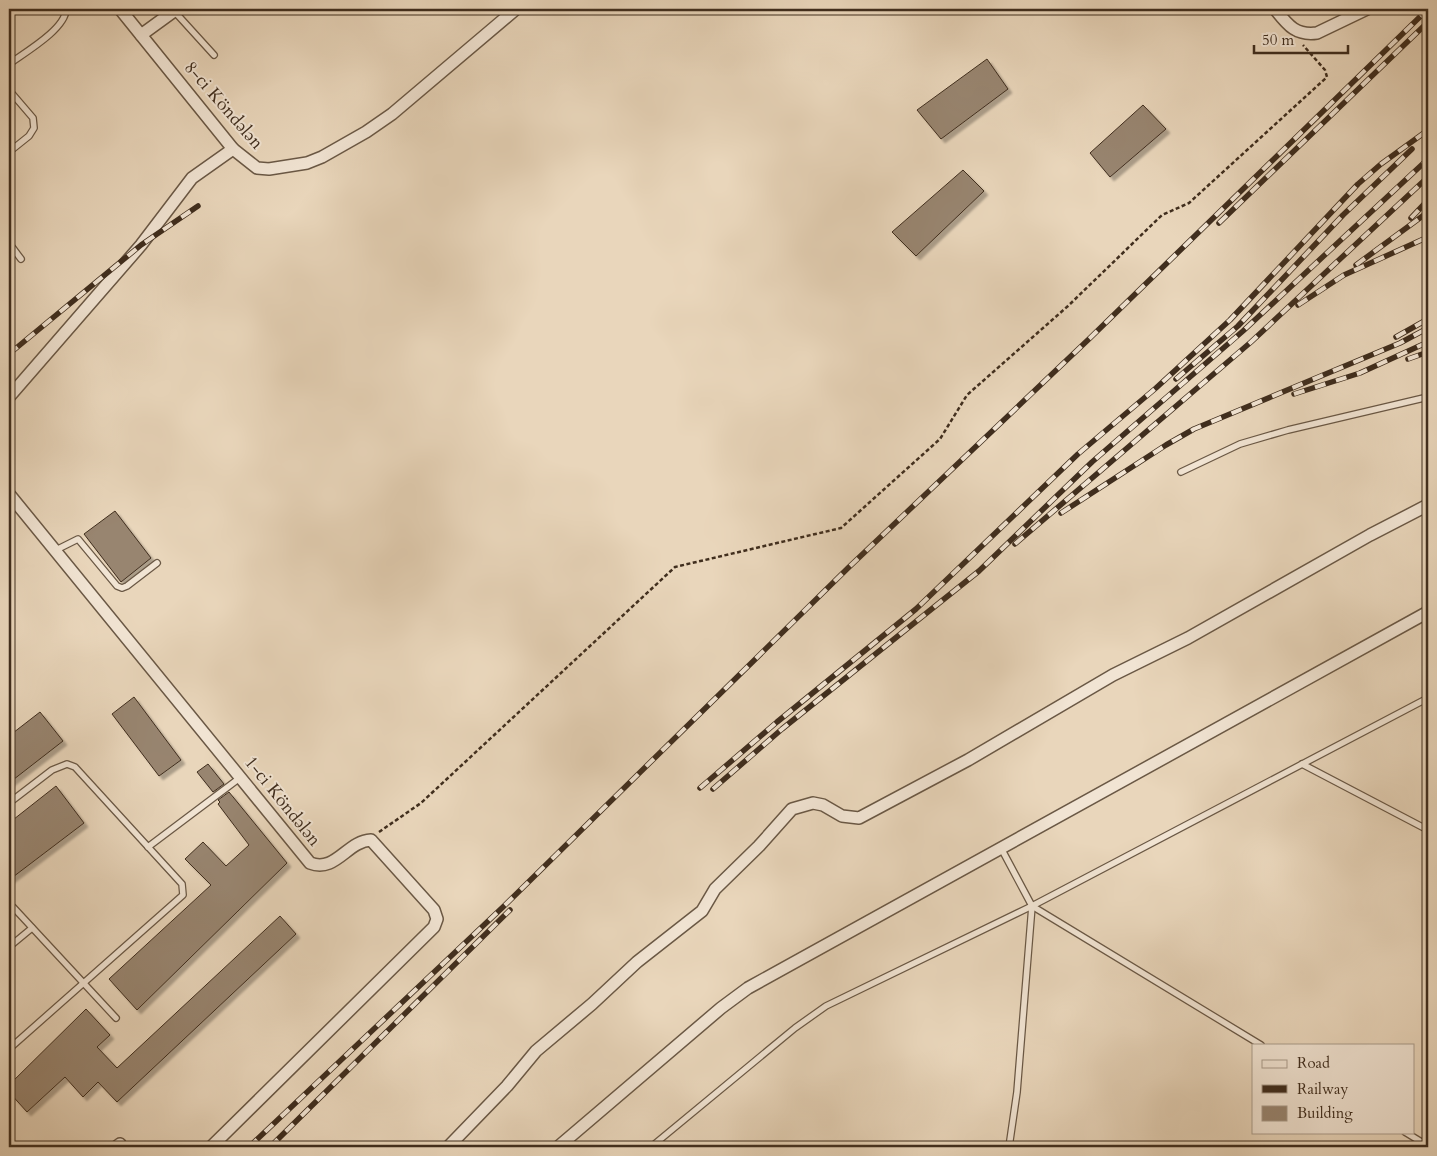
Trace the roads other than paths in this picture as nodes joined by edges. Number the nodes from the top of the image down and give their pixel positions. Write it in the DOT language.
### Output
graph roads {
  1 [pos="66,9"];
  2 [pos="120,9"];
  3 [pos="516,9"];
  4 [pos="1275,9"];
  5 [pos="1367,9"];
  6 [pos="173,10"];
  7 [pos="141,34"];
  8 [pos="214,55"];
  9 [pos="9,64"];
  10 [pos="9,90"];
  11 [pos="233,149"];
  12 [pos="9,152"];
  13 [pos="9,243"];
  14 [pos="20,259"];
  15 [pos="1428,397"];
  16 [pos="9,398"];
  17 [pos="1181,472"];
  18 [pos="9,494"];
  19 [pos="1428,505"];
  20 [pos="56,550"];
  21 [pos="157,563"];
  22 [pos="1428,612"];
  23 [pos="1428,698"];
  24 [pos="1302,764"];
  25 [pos="241,777"];
  26 [pos="9,803"];
  27 [pos="1428,830"];
  28 [pos="148,847"];
  29 [pos="1001,848"];
  30 [pos="1032,906"];
  31 [pos="13,907"];
  32 [pos="32,928"];
  33 [pos="9,947"];
  34 [pos="84,983"];
  35 [pos="116,1018"];
  36 [pos="1259,1044"];
  37 [pos="9,1048"];
  38 [pos="1408,1134"];
  39 [pos="1428,1146"];
  40 [pos="211,1147"];
  41 [pos="448,1147"];
  42 [pos="558,1147"];
  43 [pos="651,1147"];
  44 [pos="1009,1147"];
  1 -- 9 [label="lane"];
  2 -- 7 [label="street, 8-ci Köndələn"];
  3 -- 11 [label="street, 8-ci Köndələn"];
  4 -- 5 [label="street"];
  6 -- 7 [label="street"];
  6 -- 8 [label="lane"];
  7 -- 11 [label="street, 8-ci Köndələn"];
  10 -- 12 [label="lane"];
  11 -- 16 [label="street"];
  13 -- 14 [label="lane"];
  15 -- 17 [label="lane"];
  18 -- 20 [label="street, 1-ci Köndələn"];
  19 -- 41 [label="street"];
  20 -- 21 [label="lane"];
  20 -- 25 [label="street, 1-ci Köndələn"];
  22 -- 29 [label="street"];
  23 -- 24 [label="lane"];
  24 -- 27 [label="lane"];
  24 -- 30 [label="lane"];
  25 -- 28 [label="lane"];
  25 -- 40 [label="street, 1-ci Köndələn"];
  26 -- 28 [label="lane"];
  28 -- 34 [label="lane"];
  29 -- 30 [label="lane"];
  29 -- 42 [label="street"];
  30 -- 36 [label="lane"];
  30 -- 43 [label="lane"];
  30 -- 44 [label="lane"];
  31 -- 32 [label="lane"];
  32 -- 33 [label="lane"];
  32 -- 34 [label="lane"];
  34 -- 35 [label="lane"];
  34 -- 37 [label="lane"];
  38 -- 39 [label="lane"];
}
